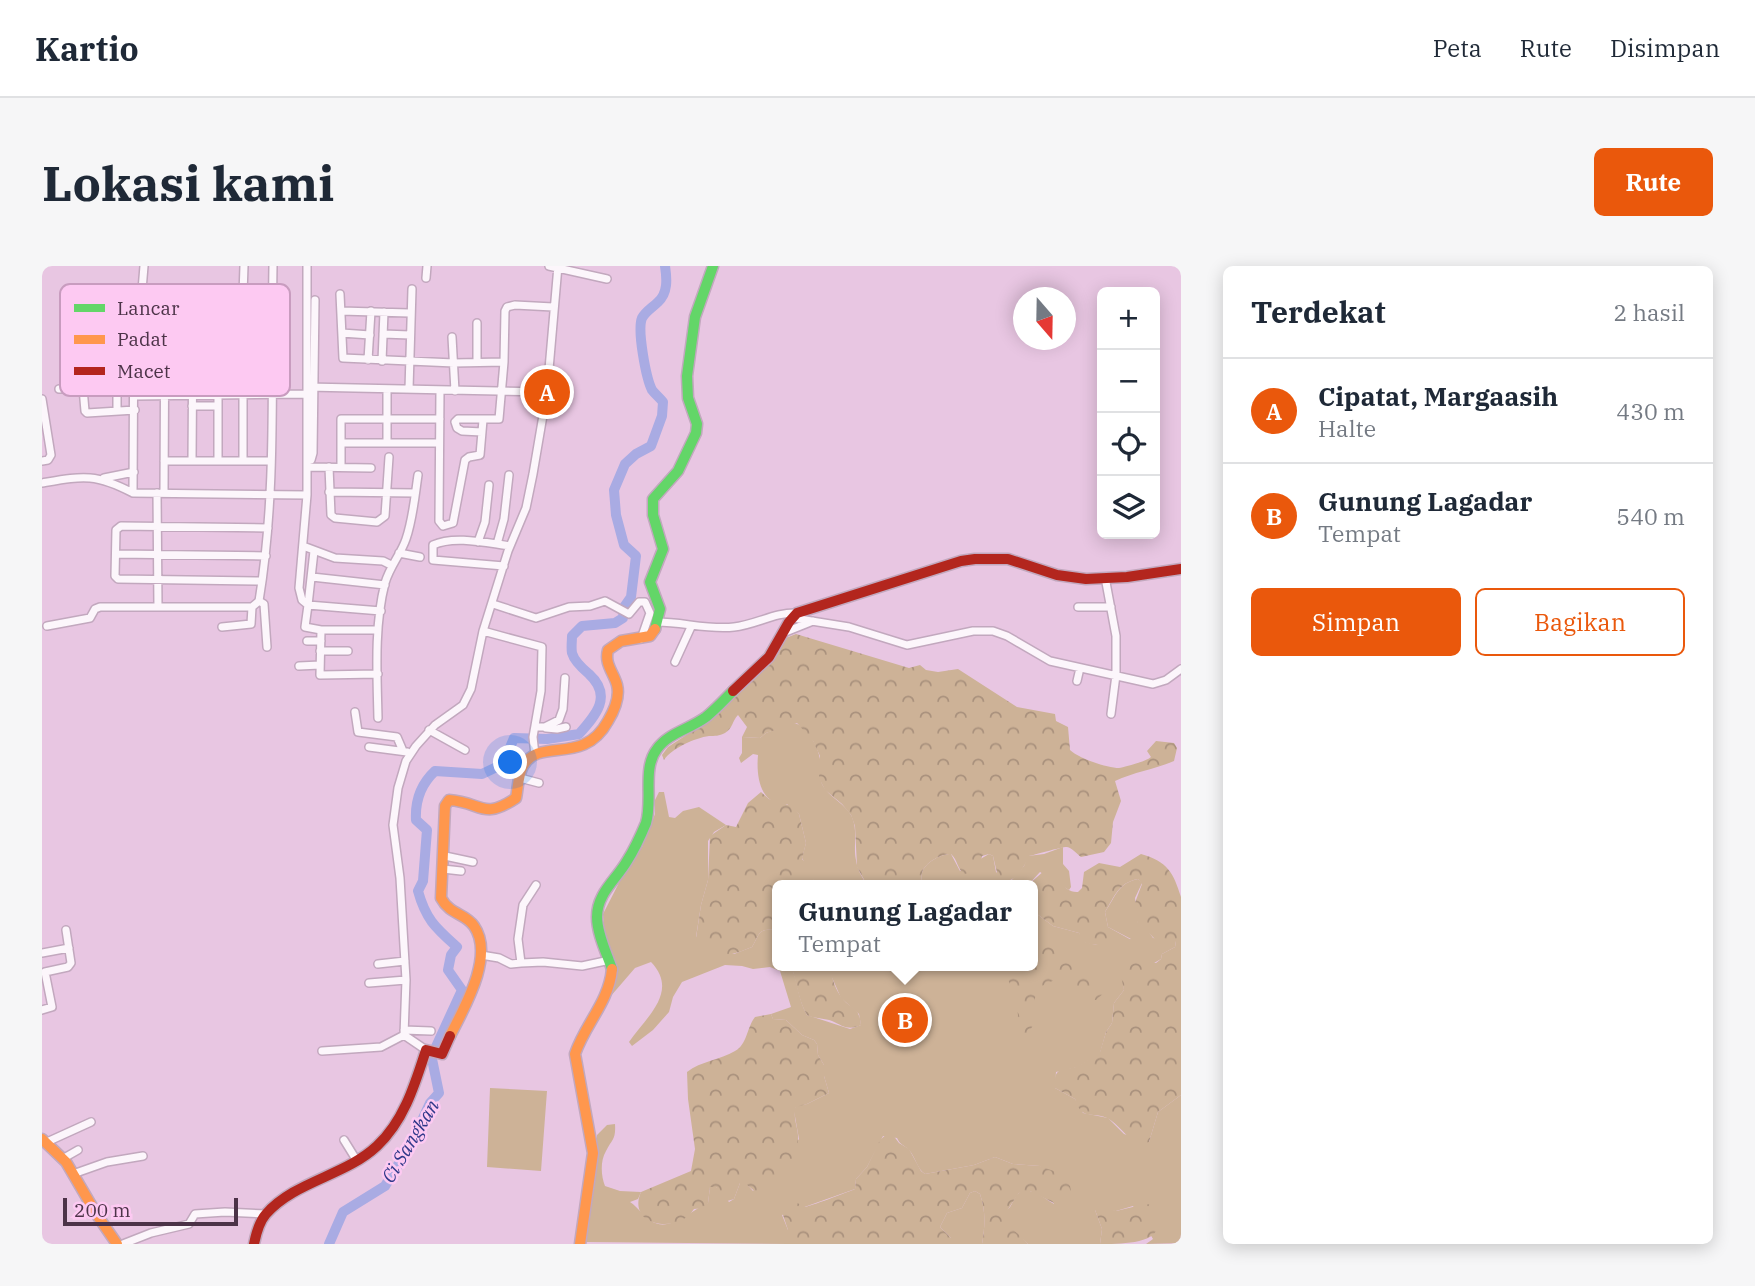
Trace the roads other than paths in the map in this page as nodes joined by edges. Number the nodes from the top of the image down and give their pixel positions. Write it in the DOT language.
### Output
graph roads {
  1 [pos="144,266"];
  2 [pos="244,266"];
  3 [pos="273,266"];
  4 [pos="307,266"];
  5 [pos="427,266"];
  6 [pos="549,266"];
  7 [pos="713,266"];
  8 [pos="558,267"];
  9 [pos="426,278"];
  10 [pos="607,279"];
  11 [pos="141,284"];
  12 [pos="243,284"];
  13 [pos="273,284"];
  14 [pos="412,289"];
  15 [pos="340,294"];
  16 [pos="315,300"];
  17 [pos="553,307"];
  18 [pos="341,311"];
  19 [pos="371,311"];
  20 [pos="384,312"];
  21 [pos="410,313"];
  22 [pos="477,323"];
  23 [pos="342,333"];
  24 [pos="383,334"];
  25 [pos="370,335"];
  26 [pos="410,335"];
  27 [pos="452,337"];
  28 [pos="368,360"];
  29 [pos="382,360"];
  30 [pos="410,362"];
  31 [pos="477,362"];
  32 [pos="504,362"];
  33 [pos="454,363"];
  34 [pos="309,389"];
  35 [pos="387,389"];
  36 [pos="409,389"];
  37 [pos="440,390"];
  38 [pos="455,391"];
  39 [pos="290,392"];
  40 [pos="501,392"];
  41 [pos="547,392"];
  42 [pos="84,396"];
  43 [pos="117,396"];
  44 [pos="135,396"];
  45 [pos="165,396"];
  46 [pos="192,396"];
  47 [pos="218,396"];
  48 [pos="243,396"];
  49 [pos="271,396"];
  50 [pos="42,399"];
  51 [pos="192,406"];
  52 [pos="218,406"];
  53 [pos="135,410"];
  54 [pos="117,411"];
  55 [pos="387,419"];
  56 [pos="440,419"];
  57 [pos="483,420"];
  58 [pos="482,432"];
  59 [pos="387,442"];
  60 [pos="341,443"];
  61 [pos="439,443"];
  62 [pos="389,457"];
  63 [pos="42,461"];
  64 [pos="164,461"];
  65 [pos="192,461"];
  66 [pos="218,461"];
  67 [pos="243,461"];
  68 [pos="270,461"];
  69 [pos="307,464"];
  70 [pos="329,467"];
  71 [pos="341,467"];
  72 [pos="371,467"];
  73 [pos="134,472"];
  74 [pos="418,475"];
  75 [pos="509,475"];
  76 [pos="102,479"];
  77 [pos="42,484"];
  78 [pos="489,485"];
  79 [pos="329,492"];
  80 [pos="133,493"];
  81 [pos="161,493"];
  82 [pos="386,493"];
  83 [pos="415,493"];
  84 [pos="270,495"];
  85 [pos="307,495"];
  86 [pos="157,526"];
  87 [pos="268,528"];
  88 [pos="478,542"];
  89 [pos="497,544"];
  90 [pos="510,546"];
  91 [pos="303,547"];
  92 [pos="314,551"];
  93 [pos="399,553"];
  94 [pos="116,554"];
  95 [pos="157,554"];
  96 [pos="266,556"];
  97 [pos="420,557"];
  98 [pos="391,565"];
  99 [pos="503,566"];
  100 [pos="1181,569"];
  101 [pos="312,577"];
  102 [pos="1105,577"];
  103 [pos="158,580"];
  104 [pos="262,581"];
  105 [pos="385,585"];
  106 [pos="256,604"];
  107 [pos="493,604"];
  108 [pos="308,605"];
  109 [pos="158,607"];
  110 [pos="1078,607"];
  111 [pos="1111,607"];
  112 [pos="381,611"];
  113 [pos="795,615"];
  114 [pos="814,621"];
  115 [pos="662,622"];
  116 [pos="47,626"];
  117 [pos="222,626"];
  118 [pos="691,627"];
  119 [pos="321,630"];
  120 [pos="378,630"];
  121 [pos="483,631"];
  122 [pos="783,633"];
  123 [pos="641,639"];
  124 [pos="307,641"];
  125 [pos="321,641"];
  126 [pos="267,647"];
  127 [pos="320,651"];
  128 [pos="348,651"];
  129 [pos="675,662"];
  130 [pos="320,665"];
  131 [pos="299,666"];
  132 [pos="1080,668"];
  133 [pos="1181,669"];
  134 [pos="378,674"];
  135 [pos="1116,675"];
  136 [pos="565,678"];
  137 [pos="1077,681"];
  138 [pos="355,712"];
  139 [pos="1111,715"];
  140 [pos="378,718"];
  141 [pos="535,727"];
  142 [pos="545,727"];
  143 [pos="566,727"];
  144 [pos="429,730"];
  145 [pos="369,747"];
  146 [pos="465,750"];
  147 [pos="407,752"];
  148 [pos="535,755"];
  149 [pos="524,779"];
  150 [pos="539,783"];
  151 [pos="447,856"];
  152 [pos="473,862"];
  153 [pos="446,870"];
  154 [pos="461,871"];
  155 [pos="537,885"];
  156 [pos="66,930"];
  157 [pos="69,948"];
  158 [pos="42,953"];
  159 [pos="483,956"];
  160 [pos="610,960"];
  161 [pos="405,961"];
  162 [pos="521,963"];
  163 [pos="378,964"];
  164 [pos="406,980"];
  165 [pos="369,983"];
  166 [pos="42,1010"];
  167 [pos="431,1031"];
  168 [pos="404,1032"];
  169 [pos="322,1051"];
  170 [pos="430,1051"];
  171 [pos="91,1122"];
  172 [pos="344,1140"];
  173 [pos="44,1141"];
  174 [pos="78,1150"];
  175 [pos="143,1156"];
  176 [pos="64,1158"];
  177 [pos="358,1161"];
  178 [pos="74,1174"];
  179 [pos="267,1213"];
  180 [pos="117,1244"];
  181 [pos="122,1244"];
  182 [pos="254,1244"];
  183 [pos="580,1244"];
  1 -- 11 [label="street"];
  2 -- 12 [label="street"];
  3 -- 13 [label="street"];
  4 -- 34 [label="street"];
  5 -- 9 [label="street"];
  6 -- 8 [label="street"];
  7 -- 115 [label="street"];
  8 -- 10 [label="street"];
  8 -- 17 [label="street"];
  14 -- 21 [label="street"];
  15 -- 18 [label="street"];
  16 -- 34 [label="street"];
  17 -- 32 [label="street"];
  17 -- 41 [label="street"];
  18 -- 19 [label="street"];
  18 -- 23 [label="street"];
  19 -- 20 [label="street"];
  19 -- 25 [label="street"];
  20 -- 21 [label="street"];
  20 -- 24 [label="street"];
  21 -- 26 [label="street"];
  22 -- 31 [label="street"];
  23 -- 25 [label="street"];
  23 -- 28 [label="street"];
  24 -- 26 [label="street"];
  24 -- 29 [label="street"];
  25 -- 28 [label="street"];
  26 -- 30 [label="street"];
  27 -- 33 [label="street"];
  28 -- 29 [label="street"];
  29 -- 30 [label="street"];
  30 -- 33 [label="street"];
  30 -- 36 [label="street"];
  31 -- 32 [label="street"];
  31 -- 33 [label="street"];
  32 -- 40 [label="street"];
  33 -- 38 [label="street"];
  34 -- 35 [label="street"];
  34 -- 39 [label="street"];
  34 -- 69 [label="street"];
  35 -- 36 [label="street"];
  35 -- 55 [label="street"];
  36 -- 37 [label="street"];
  37 -- 38 [label="street"];
  37 -- 56 [label="street"];
  38 -- 40 [label="street"];
  40 -- 41 [label="street"];
  40 -- 57 [label="street"];
  41 -- 90 [label="street"];
  42 -- 54 [label="street"];
  43 -- 54 [label="street"];
  44 -- 53 [label="street"];
  45 -- 64 [label="street"];
  46 -- 51 [label="street"];
  47 -- 52 [label="street"];
  48 -- 67 [label="street"];
  49 -- 68 [label="street"];
  50 -- 63 [label="street"];
  51 -- 52 [label="street"];
  51 -- 65 [label="street"];
  52 -- 66 [label="street"];
  53 -- 54 [label="street"];
  53 -- 73 [label="street"];
  55 -- 56 [label="street"];
  55 -- 59 [label="street"];
  55 -- 60 [label="street"];
  56 -- 61 [label="street"];
  57 -- 58 [label="street"];
  57 -- 58 [label="street"];
  58 -- 61 [label="street"];
  59 -- 60 [label="street"];
  59 -- 61 [label="street"];
  60 -- 71 [label="street"];
  62 -- 82 [label="street"];
  64 -- 65 [label="street"];
  64 -- 81 [label="street"];
  65 -- 66 [label="street"];
  66 -- 67 [label="street"];
  67 -- 68 [label="street"];
  68 -- 84 [label="street"];
  69 -- 70 [label="street"];
  69 -- 85 [label="street"];
  70 -- 71 [label="street"];
  70 -- 79 [label="street"];
  71 -- 72 [label="street"];
  73 -- 76 [label="street"];
  73 -- 80 [label="street"];
  74 -- 83 [label="street"];
  75 -- 89 [label="street"];
  76 -- 77 [label="street"];
  76 -- 80 [label="street"];
  78 -- 88 [label="street"];
  79 -- 82 [label="street"];
  79 -- 82 [label="street"];
  80 -- 81 [label="street"];
  81 -- 84 [label="street"];
  81 -- 86 [label="street"];
  82 -- 83 [label="street"];
  83 -- 93 [label="street"];
  84 -- 85 [label="street"];
  84 -- 87 [label="street"];
  85 -- 91 [label="street"];
  86 -- 87 [label="street"];
  86 -- 94 [label="street"];
  86 -- 95 [label="street"];
  87 -- 96 [label="street"];
  88 -- 89 [label="street"];
  88 -- 99 [label="street"];
  89 -- 90 [label="street"];
  90 -- 99 [label="street"];
  91 -- 92 [label="street"];
  91 -- 108 [label="street"];
  92 -- 98 [label="street"];
  92 -- 101 [label="street"];
  93 -- 97 [label="street"];
  93 -- 98 [label="street"];
  94 -- 95 [label="street"];
  94 -- 103 [label="street"];
  95 -- 96 [label="street"];
  95 -- 103 [label="street"];
  96 -- 104 [label="street"];
  98 -- 105 [label="street"];
  99 -- 107 [label="street"];
  100 -- 102 [label="street"];
  101 -- 105 [label="street"];
  101 -- 108 [label="street"];
  102 -- 111 [label="street"];
  102 -- 113 [label="street"];
  103 -- 104 [label="street"];
  103 -- 109 [label="street"];
  104 -- 106 [label="street"];
  105 -- 112 [label="street"];
  106 -- 109 [label="street"];
  106 -- 117 [label="street"];
  106 -- 126 [label="street"];
  107 -- 121 [label="street"];
  107 -- 123 [label="street"];
  108 -- 112 [label="street"];
  108 -- 119 [label="street"];
  109 -- 116 [label="street"];
  110 -- 111 [label="street"];
  111 -- 135 [label="street"];
  112 -- 120 [label="street"];
  113 -- 114 [label="street"];
  113 -- 118 [label="street"];
  113 -- 122 [label="street"];
  114 -- 122 [label="street"];
  114 -- 132 [label="street"];
  115 -- 118 [label="street"];
  115 -- 123 [label="street"];
  118 -- 129 [label="street"];
  119 -- 120 [label="street"];
  119 -- 125 [label="street"];
  120 -- 134 [label="street"];
  121 -- 141 [label="street"];
  121 -- 144 [label="street"];
  122 -- 160 [label="street"];
  123 -- 148 [label="street"];
  124 -- 125 [label="street"];
  125 -- 127 [label="street"];
  127 -- 128 [label="street"];
  127 -- 130 [label="street"];
  130 -- 131 [label="street"];
  130 -- 134 [label="street"];
  132 -- 135 [label="street"];
  132 -- 137 [label="street"];
  133 -- 135 [label="street"];
  134 -- 140 [label="street"];
  135 -- 139 [label="street"];
  136 -- 142 [label="street"];
  138 -- 147 [label="street"];
  141 -- 142 [label="street"];
  141 -- 148 [label="street"];
  142 -- 143 [label="street"];
  144 -- 146 [label="street"];
  144 -- 147 [label="street"];
  145 -- 147 [label="street"];
  147 -- 161 [label="street"];
  148 -- 149 [label="street"];
  149 -- 150 [label="street"];
  149 -- 151 [label="street"];
  151 -- 152 [label="street"];
  151 -- 153 [label="street"];
  153 -- 154 [label="street"];
  153 -- 159 [label="street"];
  155 -- 162 [label="street"];
  156 -- 157 [label="street"];
  157 -- 158 [label="street"];
  157 -- 166 [label="street"];
  159 -- 162 [label="street"];
  159 -- 170 [label="street"];
  160 -- 162 [label="street"];
  160 -- 183 [label="street"];
  161 -- 163 [label="street"];
  161 -- 164 [label="street"];
  164 -- 165 [label="street"];
  164 -- 168 [label="street"];
  167 -- 168 [label="street"];
  168 -- 169 [label="street"];
  168 -- 170 [label="street"];
  170 -- 177 [label="street"];
  171 -- 173 [label="street"];
  172 -- 177 [label="street"];
  173 -- 176 [label="street"];
  174 -- 176 [label="street"];
  175 -- 178 [label="street"];
  176 -- 178 [label="street"];
  177 -- 179 [label="street"];
  178 -- 180 [label="street"];
  179 -- 181 [label="street"];
  179 -- 182 [label="street"];
}
